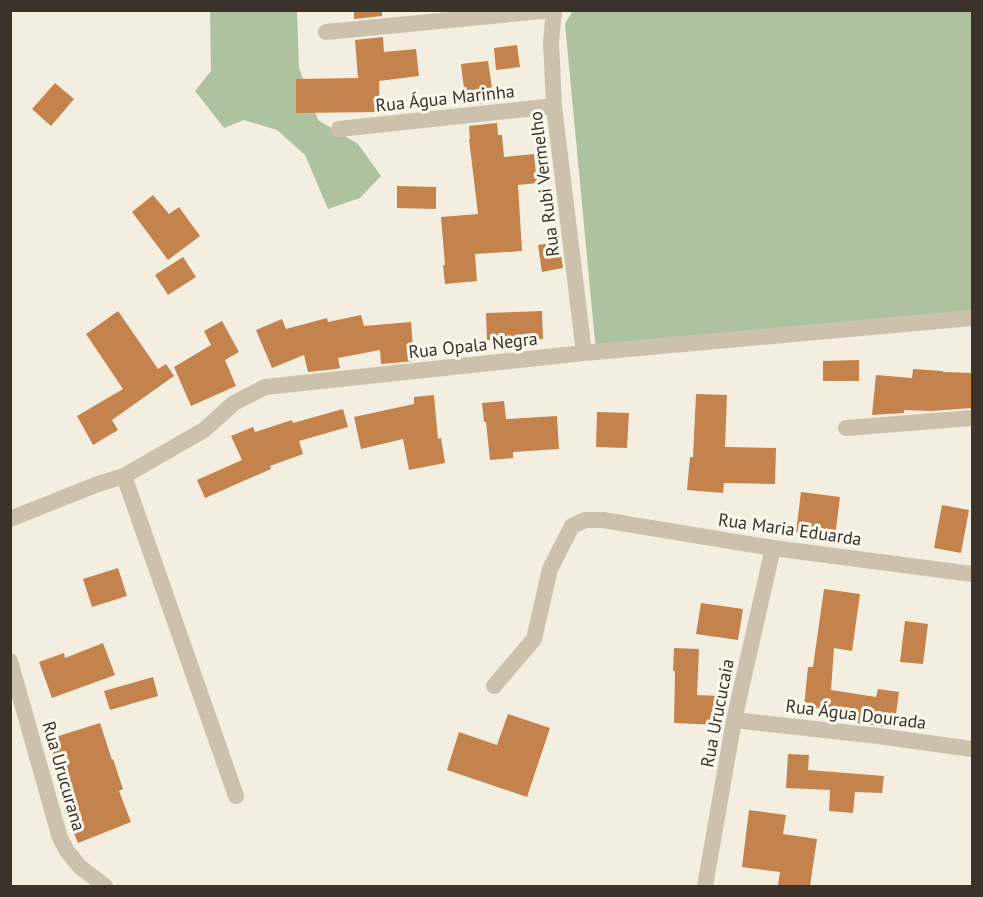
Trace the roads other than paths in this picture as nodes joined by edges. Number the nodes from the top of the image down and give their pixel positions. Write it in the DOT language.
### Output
graph roads {
  1 [pos="553,10"];
  2 [pos="326,32"];
  3 [pos="554,106"];
  4 [pos="339,129"];
  5 [pos="972,318"];
  6 [pos="584,353"];
  7 [pos="972,418"];
  8 [pos="846,428"];
  9 [pos="124,476"];
  10 [pos="10,519"];
  11 [pos="773,548"];
  12 [pos="972,574"];
  13 [pos="10,661"];
  14 [pos="494,686"];
  15 [pos="734,720"];
  16 [pos="972,749"];
  17 [pos="236,796"];
  18 [pos="105,886"];
  19 [pos="705,886"];
  1 -- 2 [label="street"];
  1 -- 3 [label="street, Rua Rubi Vermelho"];
  3 -- 4 [label="street, Rua Água Marinha"];
  3 -- 6 [label="street, Rua Rubi Vermelho"];
  5 -- 6 [label="street, Rua Opala Negra"];
  6 -- 9 [label="street, Rua Opala Negra"];
  7 -- 8 [label="street"];
  9 -- 10 [label="street, Rua Opala Negra"];
  9 -- 17 [label="street"];
  11 -- 12 [label="street, Rua Maria Eduarda"];
  11 -- 14 [label="street, Rua Maria Eduarda"];
  11 -- 15 [label="street, Rua Urucucaia"];
  13 -- 18 [label="street, Rua Urucurana"];
  15 -- 16 [label="street, Rua Água Dourada"];
  15 -- 19 [label="street, Rua Urucucaia"];
}
